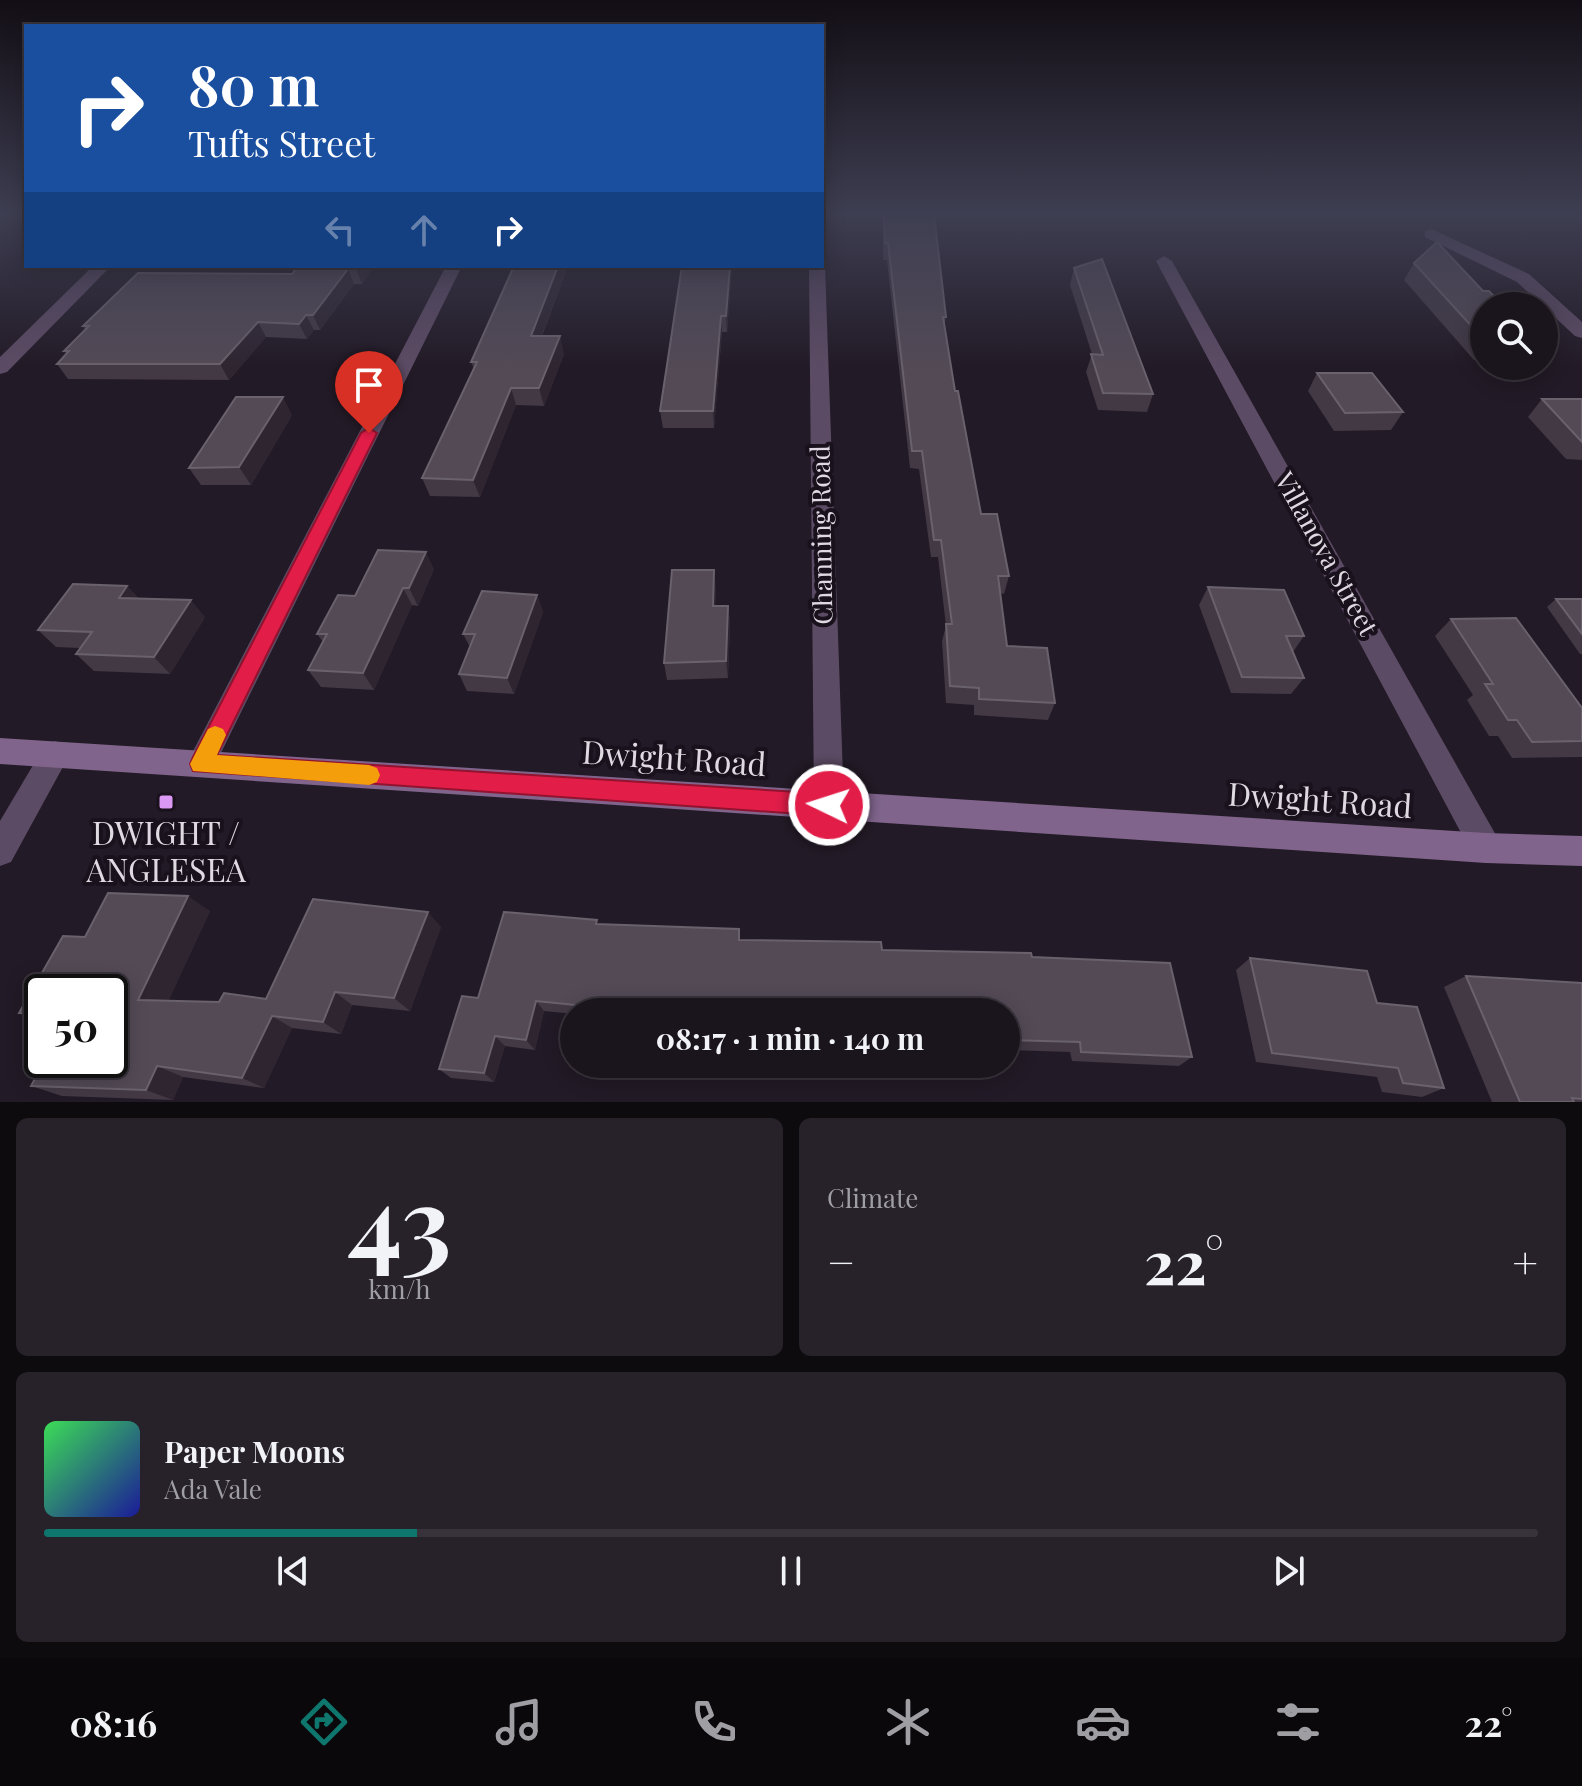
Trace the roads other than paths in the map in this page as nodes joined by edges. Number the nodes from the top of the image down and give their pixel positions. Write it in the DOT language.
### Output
graph roads {
  1 [pos="1166,265"];
  2 [pos="1497,265"];
  3 [pos="101,268"];
  4 [pos="453,268"];
  5 [pos="817,268"];
  6 [pos="1582,332"];
  7 [pos="0,368"];
  8 [pos="0,751"];
  9 [pos="55,754"];
  10 [pos="201,764"];
  11 [pos="829,805"];
  12 [pos="1486,848"];
  13 [pos="0,851"];
  14 [pos="1582,851"];
  1 -- 12 [label="street, Villanova Street"];
  2 -- 6 [label="street"];
  3 -- 7 [label="street"];
  4 -- 10 [label="street"];
  5 -- 11 [label="street, Channing Road"];
  8 -- 9 [label="main road, Dwight Road"];
  9 -- 10 [label="main road, Dwight Road"];
  9 -- 13 [label="street"];
  10 -- 11 [label="main road, Dwight Road"];
  11 -- 12 [label="main road, Dwight Road"];
  12 -- 14 [label="main road, Dwight Road"];
}
